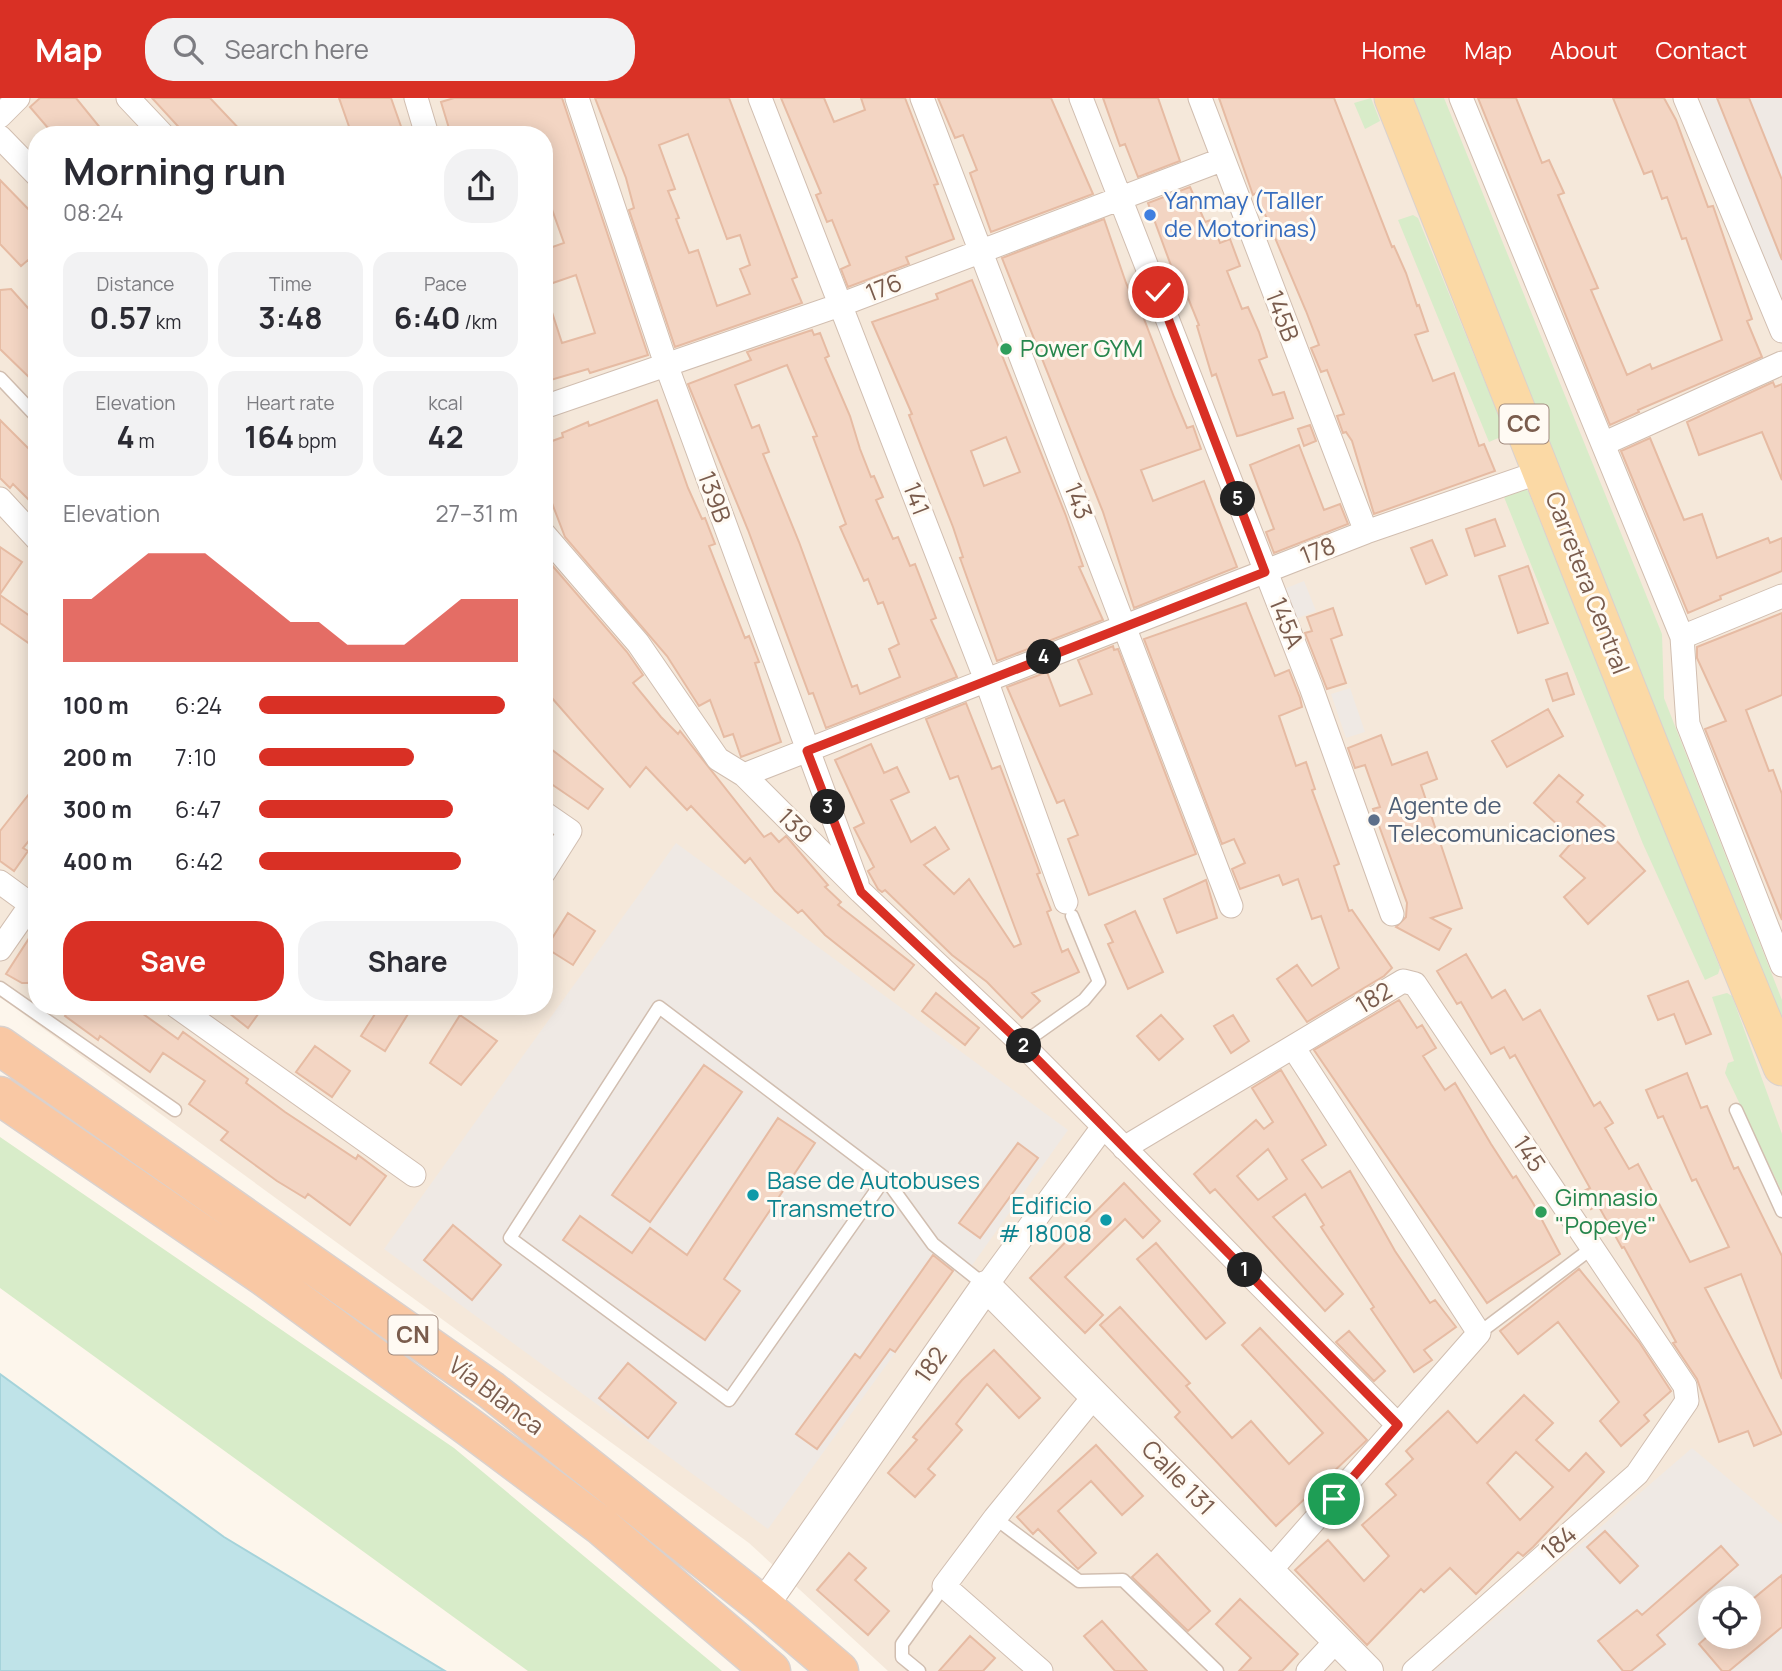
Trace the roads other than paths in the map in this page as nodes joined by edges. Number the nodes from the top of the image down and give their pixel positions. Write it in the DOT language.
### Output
graph roads {
  1 [pos="18,98"];
  2 [pos="128,98"];
  3 [pos="416,98"];
  4 [pos="577,98"];
  5 [pos="760,98"];
  6 [pos="922,98"];
  7 [pos="1081,98"];
  8 [pos="1200,98"];
  9 [pos="1393,98"];
  10 [pos="1461,98"];
  11 [pos="1685,98"];
  12 [pos="0,116"];
  13 [pos="154,126"];
  14 [pos="424,126"];
  15 [pos="0,137"];
  16 [pos="1221,160"];
  17 [pos="28,166"];
  18 [pos="1123,198"];
  19 [pos="981,250"];
  20 [pos="841,305"];
  21 [pos="1782,331"];
  22 [pos="1782,363"];
  23 [pos="667,368"];
  24 [pos="0,378"];
  25 [pos="553,404"];
  26 [pos="28,408"];
  27 [pos="1603,444"];
  28 [pos="1543,471"];
  29 [pos="0,499"];
  30 [pos="28,529"];
  31 [pos="1366,532"];
  32 [pos="553,544"];
  33 [pos="1265,572"];
  34 [pos="1782,596"];
  35 [pos="1126,625"];
  36 [pos="1682,638"];
  37 [pos="986,680"];
  38 [pos="807,751"];
  39 [pos="744,775"];
  40 [pos="553,819"];
  41 [pos="553,858"];
  42 [pos="0,883"];
  43 [pos="861,892"];
  44 [pos="28,899"];
  45 [pos="1231,906"];
  46 [pos="1069,909"];
  47 [pos="28,912"];
  48 [pos="1392,915"];
  49 [pos="0,949"];
  50 [pos="1782,965"];
  51 [pos="1409,982"];
  52 [pos="0,988"];
  53 [pos="28,1008"];
  54 [pos="39,1015"];
  55 [pos="189,1015"];
  56 [pos="1022,1044"];
  57 [pos="0,1046"];
  58 [pos="1293,1046"];
  59 [pos="1782,1067"];
  60 [pos="0,1096"];
  61 [pos="174,1110"];
  62 [pos="1736,1110"];
  63 [pos="1103,1126"];
  64 [pos="1124,1148"];
  65 [pos="414,1175"];
  66 [pos="885,1178"];
  67 [pos="1782,1211"];
  68 [pos="1592,1248"];
  69 [pos="986,1286"];
  70 [pos="1479,1333"];
  71 [pos="1096,1394"];
  72 [pos="1687,1401"];
  73 [pos="1398,1425"];
  74 [pos="995,1518"];
  75 [pos="1269,1572"];
  76 [pos="944,1586"];
  77 [pos="763,1606"];
  78 [pos="1336,1641"];
  79 [pos="771,1671"];
  80 [pos="839,1671"];
  81 [pos="919,1671"];
  82 [pos="1041,1671"];
  83 [pos="1217,1671"];
  84 [pos="1308,1671"];
  85 [pos="1368,1671"];
  86 [pos="1415,1671"];
  1 -- 12 [label="street"];
  2 -- 13 [label="street"];
  3 -- 14 [label="street"];
  4 -- 23 [label="street, 139B"];
  5 -- 20 [label="street, 141"];
  6 -- 19 [label="street, 143"];
  7 -- 18 [label="street, 145A"];
  8 -- 16 [label="street, 145B"];
  9 -- 28 [label="main road, Carretera Central / CC"];
  10 -- 27 [label="street"];
  11 -- 21 [label="street"];
  15 -- 17 [label="street"];
  16 -- 18 [label="street, 176"];
  16 -- 31 [label="street, 145B"];
  18 -- 19 [label="street, 176"];
  18 -- 33 [label="street, 145A"];
  19 -- 20 [label="street, 176"];
  19 -- 35 [label="street, 143"];
  20 -- 23 [label="street, 176"];
  20 -- 37 [label="street, 141"];
  22 -- 27 [label="street"];
  23 -- 25 [label="street, 176"];
  23 -- 38 [label="street, 139B"];
  24 -- 26 [label="lane"];
  27 -- 36 [label="street"];
  28 -- 31 [label="street, 178"];
  28 -- 59 [label="main road, Carretera Central / CC"];
  29 -- 30 [label="street"];
  31 -- 33 [label="street, 178"];
  32 -- 39 [label="street, 139"];
  33 -- 35 [label="street, 178"];
  33 -- 48 [label="street, 145A"];
  34 -- 36 [label="street"];
  35 -- 37 [label="street, 178"];
  35 -- 45 [label="street, 143"];
  36 -- 50 [label="street"];
  37 -- 38 [label="street, 178"];
  37 -- 46 [label="street, 141"];
  38 -- 39 [label="street, 178"];
  38 -- 43 [label="street, 139B"];
  39 -- 43 [label="street, 139"];
  40 -- 41 [label="street"];
  42 -- 44 [label="street"];
  43 -- 56 [label="street, 139"];
  46 -- 56 [label="lane"];
  47 -- 49 [label="street"];
  51 -- 58 [label="street, 182"];
  51 -- 68 [label="street, 145"];
  52 -- 53 [label="lane"];
  54 -- 61 [label="lane"];
  55 -- 65 [label="street"];
  56 -- 63 [label="street, 139"];
  57 -- 77 [label="highway, Vía Blanca / CN"];
  58 -- 64 [label="street, 182"];
  58 -- 70 [label="street"];
  60 -- 79 [label="highway, Vía Blanca / CN"];
  62 -- 67 [label="lane"];
  63 -- 64 [label="street, 139"];
  63 -- 69 [label="street, 182"];
  64 -- 73 [label="street, 139"];
  66 -- 66 [label="lane"];
  66 -- 69 [label="lane"];
  68 -- 70 [label="lane"];
  68 -- 72 [label="street, 145"];
  69 -- 71 [label="street, Calle 131"];
  69 -- 77 [label="street, 182"];
  70 -- 73 [label="street"];
  71 -- 74 [label="street"];
  71 -- 75 [label="street, Calle 131"];
  72 -- 86 [label="street, 184"];
  73 -- 75 [label="street"];
  74 -- 76 [label="street"];
  74 -- 83 [label="lane"];
  75 -- 78 [label="street, Calle 131"];
  76 -- 81 [label="lane"];
  76 -- 82 [label="street"];
  77 -- 80 [label="highway, Vía Blanca / CN"];
  78 -- 84 [label="street"];
  78 -- 85 [label="street, Calle 131"];
}
